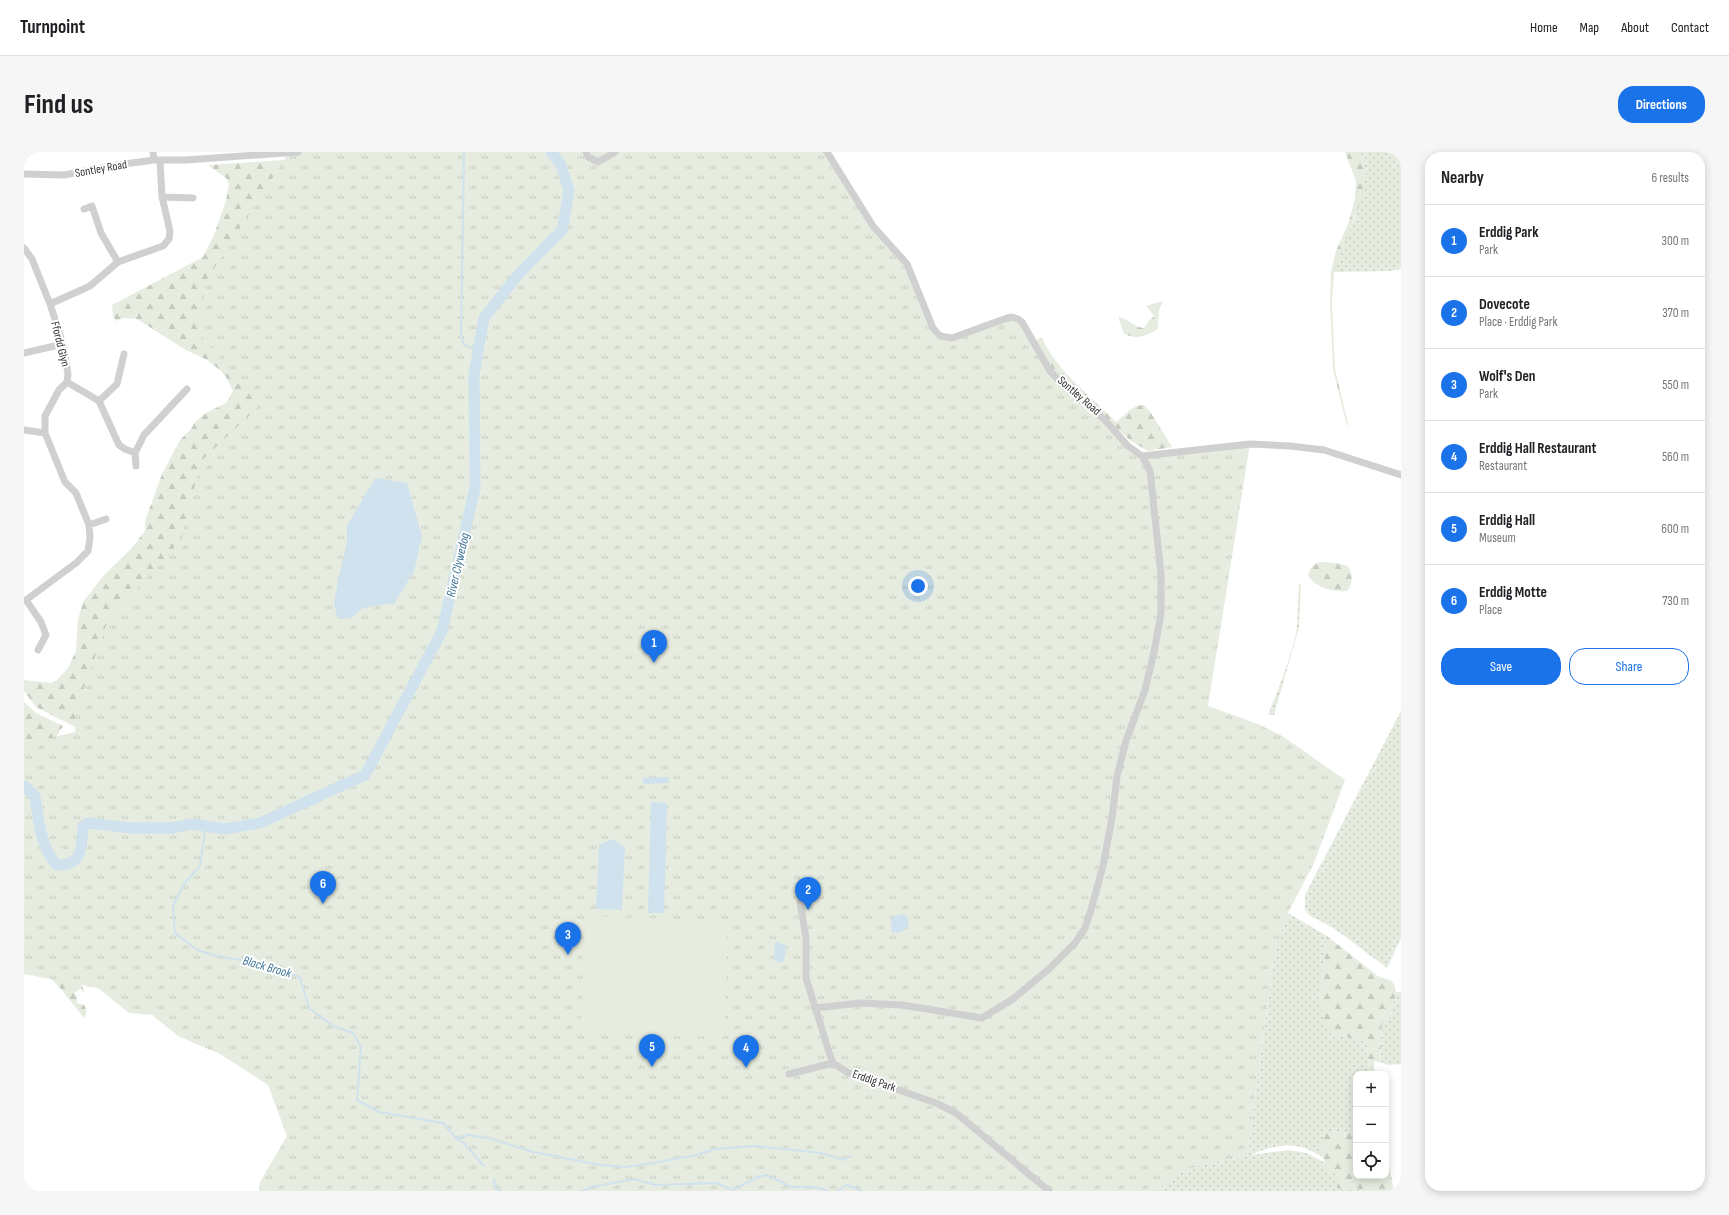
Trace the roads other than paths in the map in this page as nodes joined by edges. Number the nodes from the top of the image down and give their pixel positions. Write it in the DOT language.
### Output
graph roads {
  1 [pos="153,152"];
  2 [pos="298,152"];
  3 [pos="586,152"];
  4 [pos="615,152"];
  5 [pos="827,152"];
  6 [pos="217,155"];
  7 [pos="157,160"];
  8 [pos="24,174"];
  9 [pos="162,197"];
  10 [pos="193,198"];
  11 [pos="84,209"];
  12 [pos="24,248"];
  13 [pos="118,262"];
  14 [pos="50,304"];
  15 [pos="63,344"];
  16 [pos="24,353"];
  17 [pos="124,354"];
  18 [pos="67,382"];
  19 [pos="187,389"];
  20 [pos="99,401"];
  21 [pos="24,430"];
  22 [pos="45,432"];
  23 [pos="136,453"];
  24 [pos="1142,456"];
  25 [pos="136,466"];
  26 [pos="1401,475"];
  27 [pos="106,519"];
  28 [pos="89,525"];
  29 [pos="25,599"];
  30 [pos="38,650"];
  31 [pos="800,902"];
  32 [pos="815,1008"];
  33 [pos="834,1063"];
  34 [pos="789,1074"];
  35 [pos="1050,1191"];
  1 -- 7 [label="street"];
  2 -- 6 [label="street, Sontley Road"];
  3 -- 4 [label="street"];
  5 -- 24 [label="street, Sontley Road"];
  6 -- 7 [label="street, Sontley Road"];
  7 -- 8 [label="street, Sontley Road"];
  7 -- 9 [label="street"];
  9 -- 10 [label="street"];
  9 -- 13 [label="street"];
  11 -- 13 [label="street"];
  12 -- 14 [label="street, Ffordd Glyn"];
  13 -- 14 [label="street"];
  14 -- 15 [label="street, Ffordd Glyn"];
  15 -- 16 [label="street"];
  15 -- 18 [label="street, Ffordd Glyn"];
  17 -- 20 [label="street"];
  18 -- 20 [label="street"];
  18 -- 22 [label="street, Ffordd Glyn"];
  19 -- 23 [label="street"];
  20 -- 23 [label="street"];
  21 -- 22 [label="street"];
  22 -- 28 [label="street, Ffordd Glyn"];
  23 -- 25 [label="street"];
  24 -- 26 [label="street"];
  24 -- 32 [label="street"];
  27 -- 28 [label="street"];
  28 -- 29 [label="street, Ffordd Glyn"];
  29 -- 30 [label="street, Ffordd Glyn"];
  31 -- 32 [label="street"];
  32 -- 33 [label="street"];
  33 -- 34 [label="street"];
  33 -- 35 [label="street, Erddig Park"];
}
